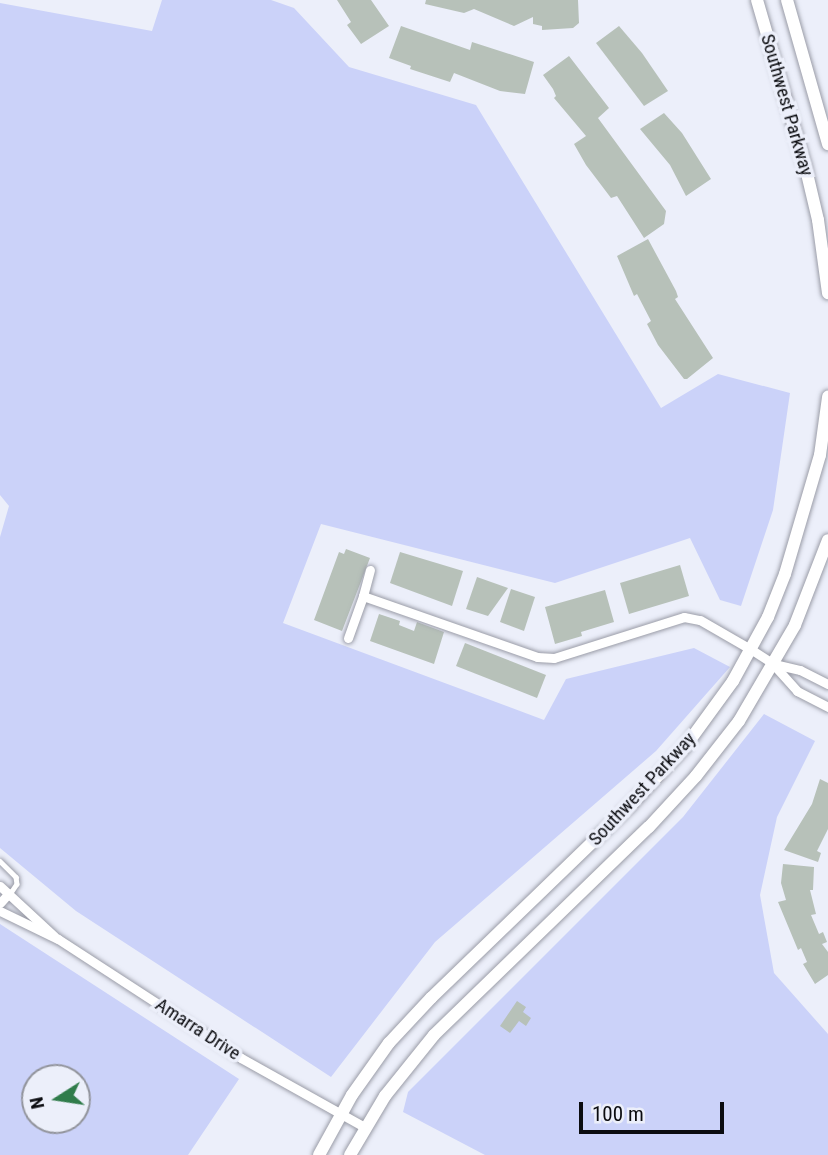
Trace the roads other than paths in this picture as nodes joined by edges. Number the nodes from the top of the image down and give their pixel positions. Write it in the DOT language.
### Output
graph roads {
  1 [pos="757,0"];
  2 [pos="787,0"];
  3 [pos="828,144"];
  4 [pos="828,293"];
  5 [pos="828,397"];
  6 [pos="828,540"];
  7 [pos="370,570"];
  8 [pos="363,596"];
  9 [pos="348,638"];
  10 [pos="752,650"];
  11 [pos="772,663"];
  12 [pos="828,684"];
  13 [pos="828,707"];
  14 [pos="0,861"];
  15 [pos="0,886"];
  16 [pos="10,894"];
  17 [pos="0,903"];
  18 [pos="0,911"];
  19 [pos="58,939"];
  20 [pos="341,1114"];
  21 [pos="366,1128"];
  22 [pos="319,1155"];
  23 [pos="350,1155"];
  1 -- 4 [label="main road, Southwest Parkway"];
  2 -- 3 [label="main road, Southwest Parkway"];
  5 -- 10 [label="main road, Southwest Parkway"];
  6 -- 11 [label="main road, Southwest Parkway"];
  7 -- 8 [label="street"];
  8 -- 9 [label="street"];
  8 -- 10 [label="street"];
  10 -- 11 [label="street"];
  10 -- 20 [label="main road, Southwest Parkway"];
  11 -- 12 [label="street"];
  11 -- 13 [label="street"];
  11 -- 21 [label="main road, Southwest Parkway"];
  14 -- 16 [label="lane"];
  15 -- 16 [label="street, Amarra Drive"];
  16 -- 17 [label="street"];
  16 -- 19 [label="street, Amarra Drive"];
  18 -- 19 [label="street, Amarra Drive"];
  19 -- 20 [label="street, Amarra Drive"];
  20 -- 21 [label="street"];
  20 -- 22 [label="main road, Southwest Parkway"];
  21 -- 23 [label="main road, Southwest Parkway"];
}
